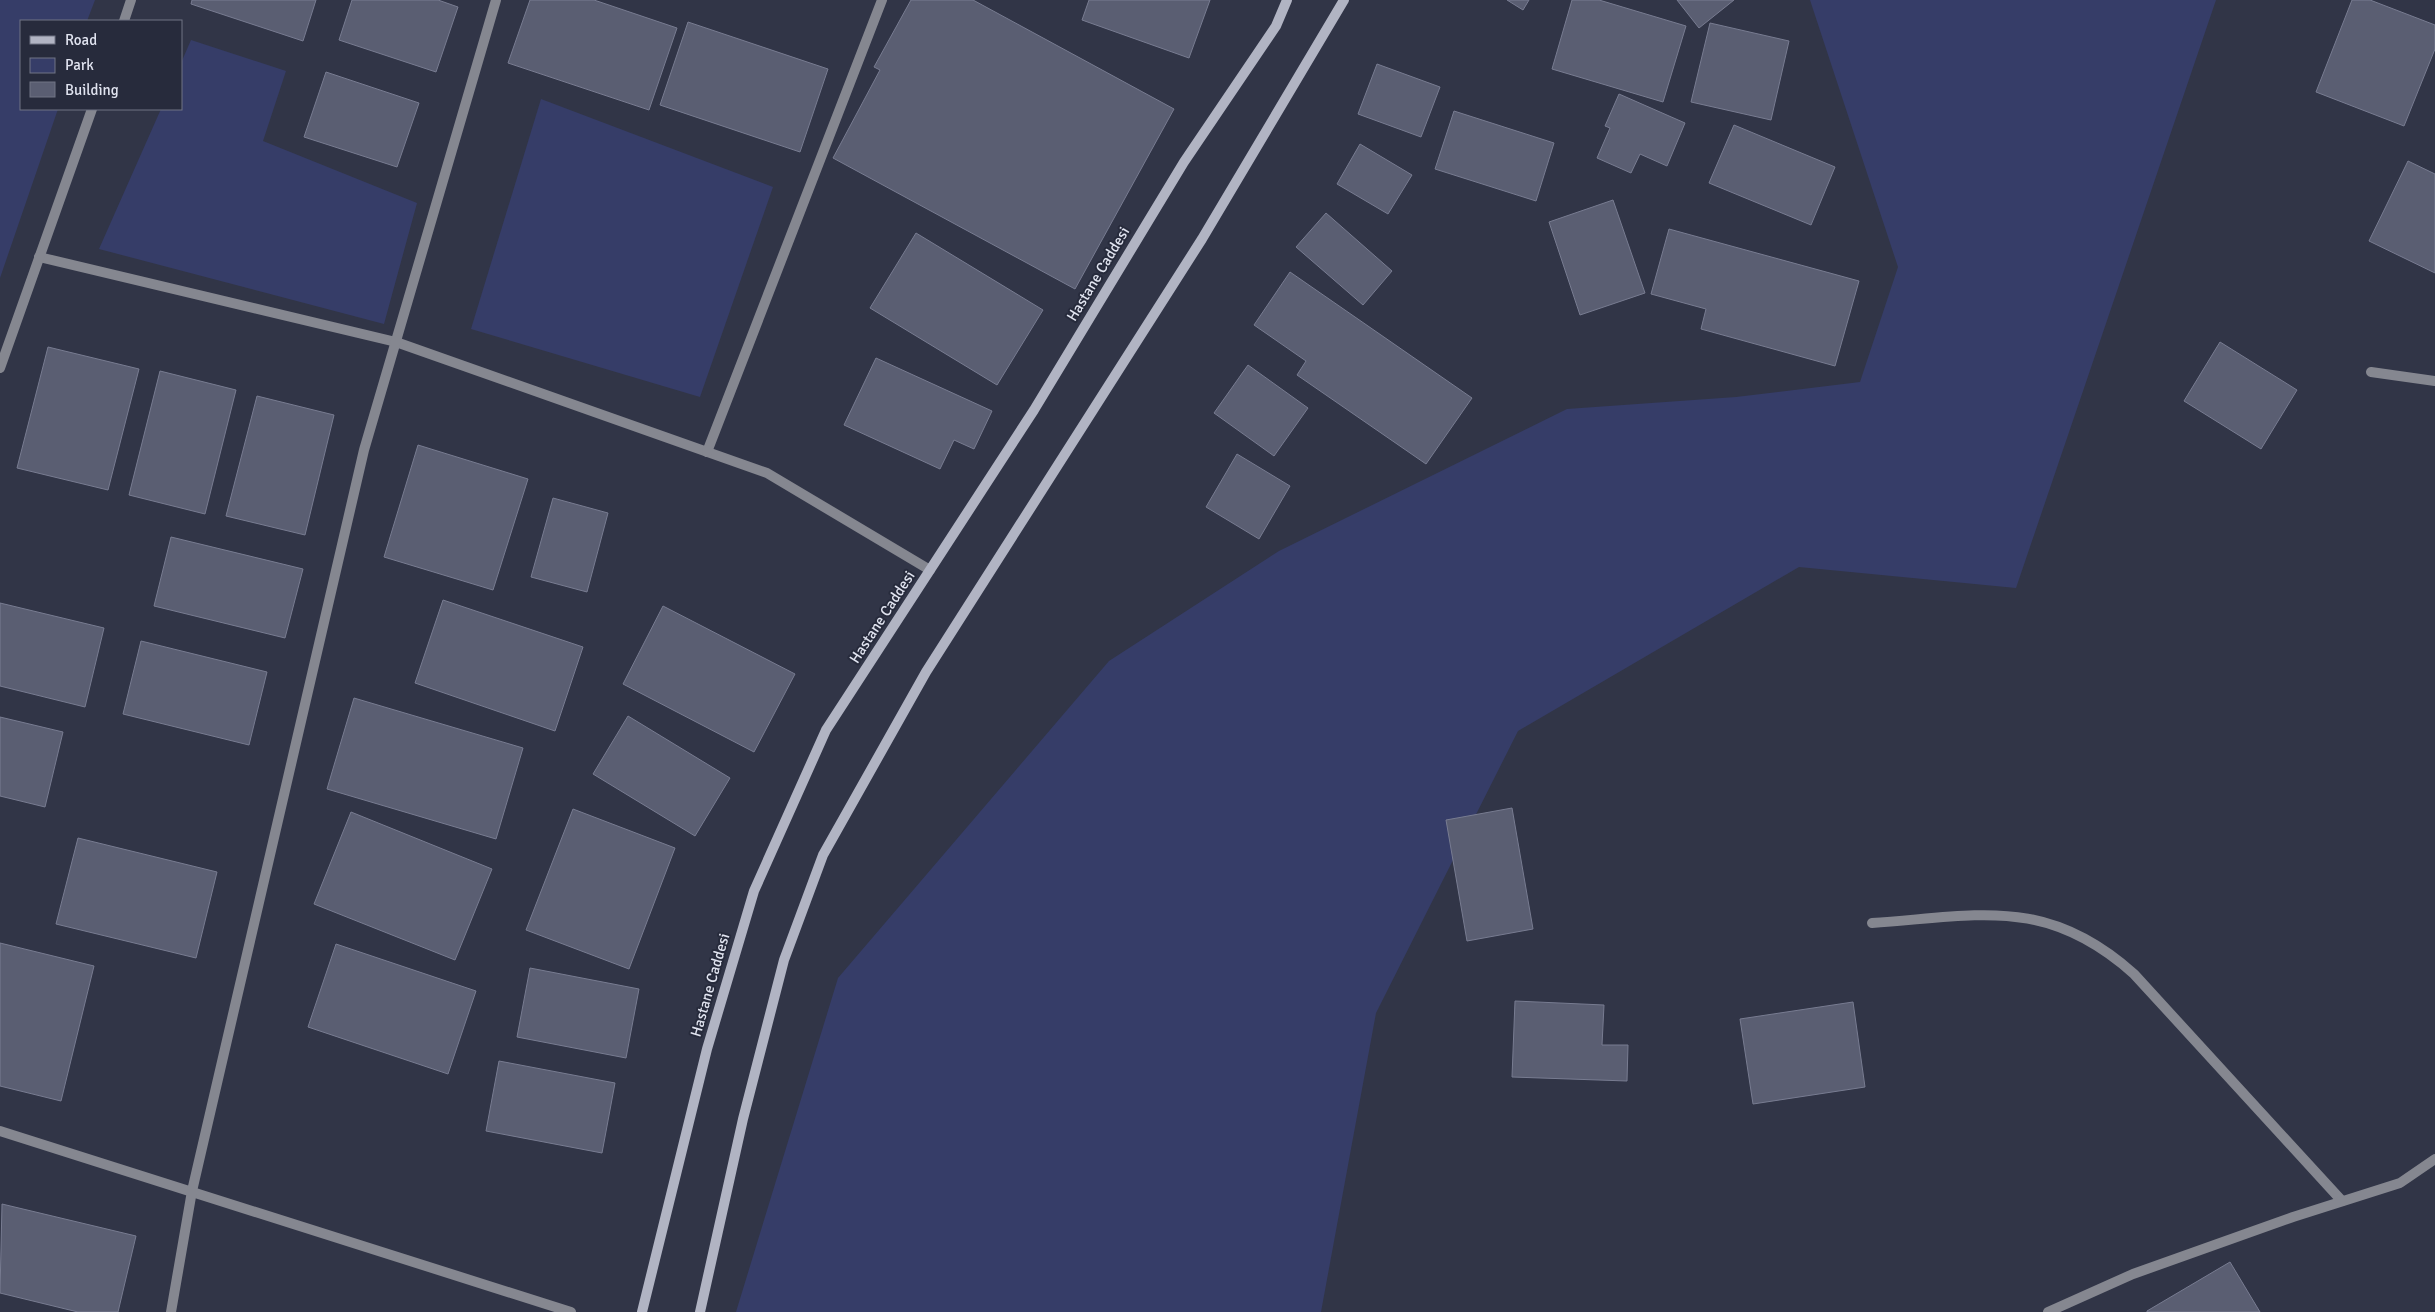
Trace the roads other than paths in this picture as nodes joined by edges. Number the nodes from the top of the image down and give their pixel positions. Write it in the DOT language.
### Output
graph roads {
  1 [pos="131,0"];
  2 [pos="496,0"];
  3 [pos="882,0"];
  4 [pos="1287,0"];
  5 [pos="1344,0"];
  6 [pos="124,20"];
  7 [pos="92,110"];
  8 [pos="39,258"];
  9 [pos="396,342"];
  10 [pos="0,368"];
  11 [pos="2371,372"];
  12 [pos="2435,381"];
  13 [pos="707,452"];
  14 [pos="930,570"];
  15 [pos="1872,923"];
  16 [pos="0,1131"];
  17 [pos="2435,1160"];
  18 [pos="192,1191"];
  19 [pos="2342,1201"];
  20 [pos="171,1312"];
  21 [pos="571,1312"];
  22 [pos="642,1312"];
  23 [pos="700,1312"];
  24 [pos="2048,1312"];
  1 -- 6 [label="street"];
  2 -- 9 [label="street"];
  3 -- 13 [label="street"];
  4 -- 14 [label="main road, Hastane Caddesi"];
  5 -- 23 [label="main road"];
  7 -- 8 [label="street"];
  8 -- 9 [label="street"];
  8 -- 10 [label="street"];
  9 -- 13 [label="street"];
  9 -- 18 [label="street"];
  11 -- 12 [label="street"];
  13 -- 14 [label="street"];
  14 -- 22 [label="main road, Hastane Caddesi"];
  15 -- 19 [label="street"];
  16 -- 18 [label="street"];
  17 -- 19 [label="street"];
  18 -- 20 [label="street"];
  18 -- 21 [label="street"];
  19 -- 24 [label="street"];
}
